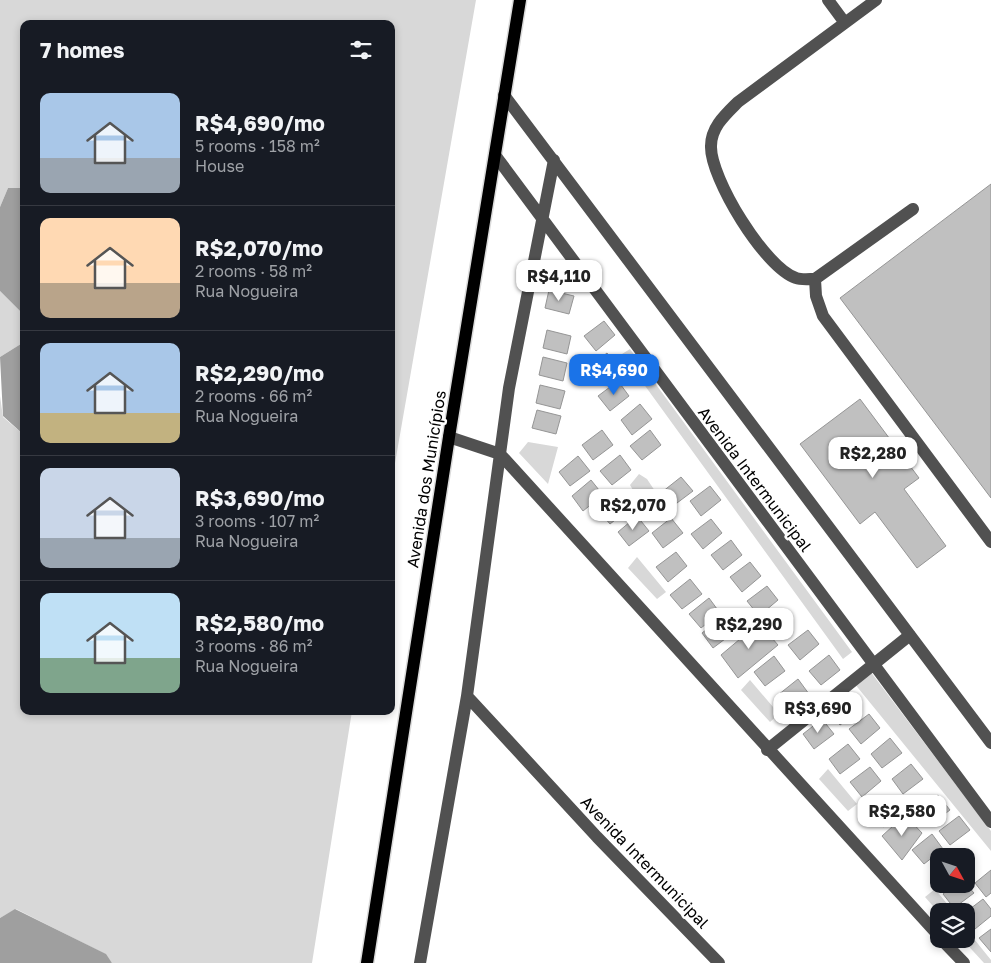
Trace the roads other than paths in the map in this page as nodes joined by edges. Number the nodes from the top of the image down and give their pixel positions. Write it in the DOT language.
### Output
graph roads {
  1 [pos="520,0"];
  2 [pos="828,0"];
  3 [pos="876,0"];
  4 [pos="845,23"];
  5 [pos="504,95"];
  6 [pos="495,155"];
  7 [pos="554,160"];
  8 [pos="913,209"];
  9 [pos="542,218"];
  10 [pos="815,279"];
  11 [pos="449,437"];
  12 [pos="500,454"];
  13 [pos="991,542"];
  14 [pos="910,635"];
  15 [pos="872,665"];
  16 [pos="467,696"];
  17 [pos="991,744"];
  18 [pos="767,750"];
  19 [pos="991,822"];
  20 [pos="930,926"];
  21 [pos="950,948"];
  22 [pos="368,963"];
  23 [pos="420,963"];
  24 [pos="719,963"];
  25 [pos="964,963"];
  1 -- 5 [label="main road, Avenida dos Municípios"];
  2 -- 4 [label="street"];
  3 -- 4 [label="street"];
  4 -- 10 [label="street"];
  5 -- 6 [label="main road, Avenida dos Municípios"];
  5 -- 7 [label="street, Avenida Intermunicipal"];
  6 -- 9 [label="street, Avenida Intermunicipal"];
  6 -- 11 [label="main road, Avenida dos Municípios"];
  7 -- 9 [label="street"];
  7 -- 14 [label="street, Avenida Intermunicipal"];
  8 -- 10 [label="street"];
  9 -- 12 [label="street"];
  9 -- 15 [label="street, Avenida Intermunicipal"];
  10 -- 13 [label="street"];
  11 -- 12 [label="street"];
  11 -- 22 [label="main road, Avenida dos Municípios"];
  12 -- 16 [label="street"];
  12 -- 18 [label="street"];
  14 -- 15 [label="street"];
  14 -- 17 [label="street, Avenida Intermunicipal"];
  15 -- 18 [label="street"];
  15 -- 19 [label="street, Avenida Intermunicipal"];
  16 -- 23 [label="street"];
  16 -- 24 [label="street, Avenida Intermunicipal"];
  18 -- 20 [label="street"];
  21 -- 25 [label="street"];
}
